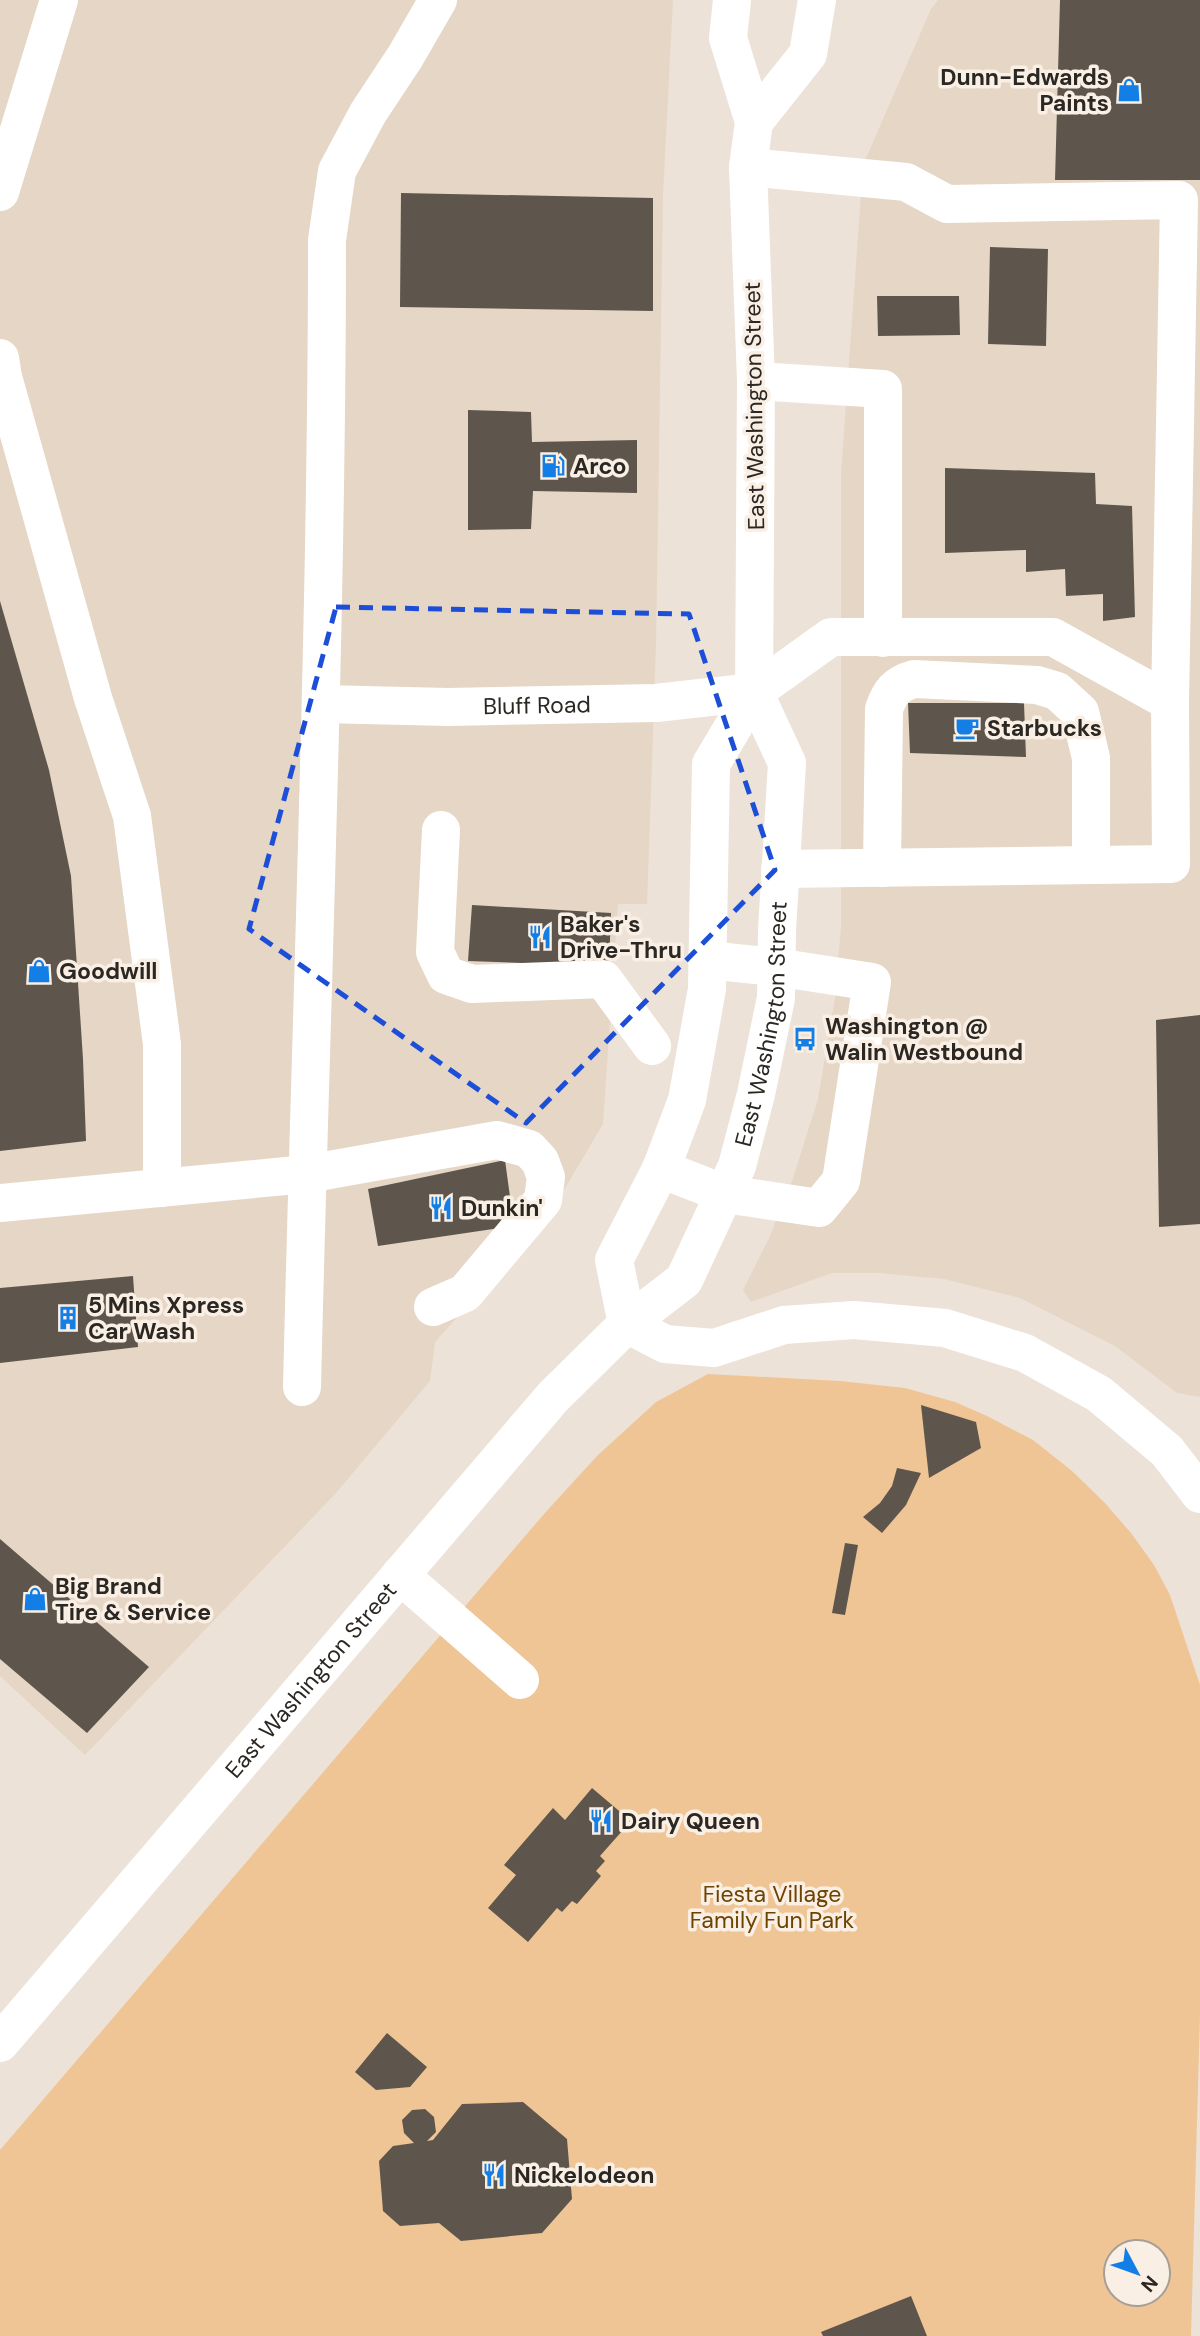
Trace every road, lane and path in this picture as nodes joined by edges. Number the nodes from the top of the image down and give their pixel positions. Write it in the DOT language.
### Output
graph roads {
  1 [pos="59,0"];
  2 [pos="438,0"];
  3 [pos="732,0"];
  4 [pos="817,0"];
  5 [pos="754,121"];
  6 [pos="748,167"];
  7 [pos="0,192"];
  8 [pos="1,371"];
  9 [pos="756,382"];
  10 [pos="883,638"];
  11 [pos="754,692"];
  12 [pos="1170,702"];
  13 [pos="322,704"];
  14 [pos="441,830"];
  15 [pos="1091,865"];
  16 [pos="882,868"];
  17 [pos="780,869"];
  18 [pos="707,960"];
  19 [pos="776,967"];
  20 [pos="652,1046"];
  21 [pos="661,1170"];
  22 [pos="307,1174"];
  23 [pos="162,1188"];
  24 [pos="725,1194"];
  25 [pos="0,1203"];
  26 [pos="433,1307"];
  27 [pos="627,1324"];
  28 [pos="302,1387"];
  29 [pos="1200,1494"];
  30 [pos="400,1576"];
  31 [pos="520,1680"];
  32 [pos="0,2043"];
  1 -- 7 [label="main road"];
  2 -- 13 [label="main road"];
  3 -- 5 [label="main road, East Washington Street"];
  4 -- 5 [label="main road"];
  5 -- 6 [label="main road, East Washington Street"];
  6 -- 9 [label="main road, East Washington Street"];
  6 -- 12 [label="main road"];
  8 -- 23 [label="main road"];
  9 -- 10 [label="main road"];
  9 -- 11 [label="main road, East Washington Street"];
  10 -- 11 [label="main road"];
  10 -- 12 [label="main road"];
  11 -- 13 [label="main road, Bluff Road"];
  11 -- 17 [label="main road, East Washington Street"];
  11 -- 18 [label="main road"];
  12 -- 15 [label="main road"];
  13 -- 22 [label="main road"];
  14 -- 20 [label="main road"];
  15 -- 16 [label="main road"];
  15 -- 16 [label="main road"];
  16 -- 17 [label="main road"];
  17 -- 19 [label="main road, East Washington Street"];
  18 -- 19 [label="main road"];
  18 -- 21 [label="main road"];
  19 -- 24 [label="main road, East Washington Street"];
  19 -- 24 [label="main road"];
  21 -- 24 [label="main road"];
  21 -- 27 [label="main road"];
  22 -- 23 [label="main road"];
  22 -- 26 [label="main road"];
  22 -- 28 [label="main road"];
  23 -- 25 [label="main road"];
  24 -- 27 [label="main road, East Washington Street"];
  27 -- 29 [label="main road"];
  27 -- 30 [label="main road, East Washington Street"];
  30 -- 31 [label="main road"];
  30 -- 32 [label="main road, East Washington Street"];
}
